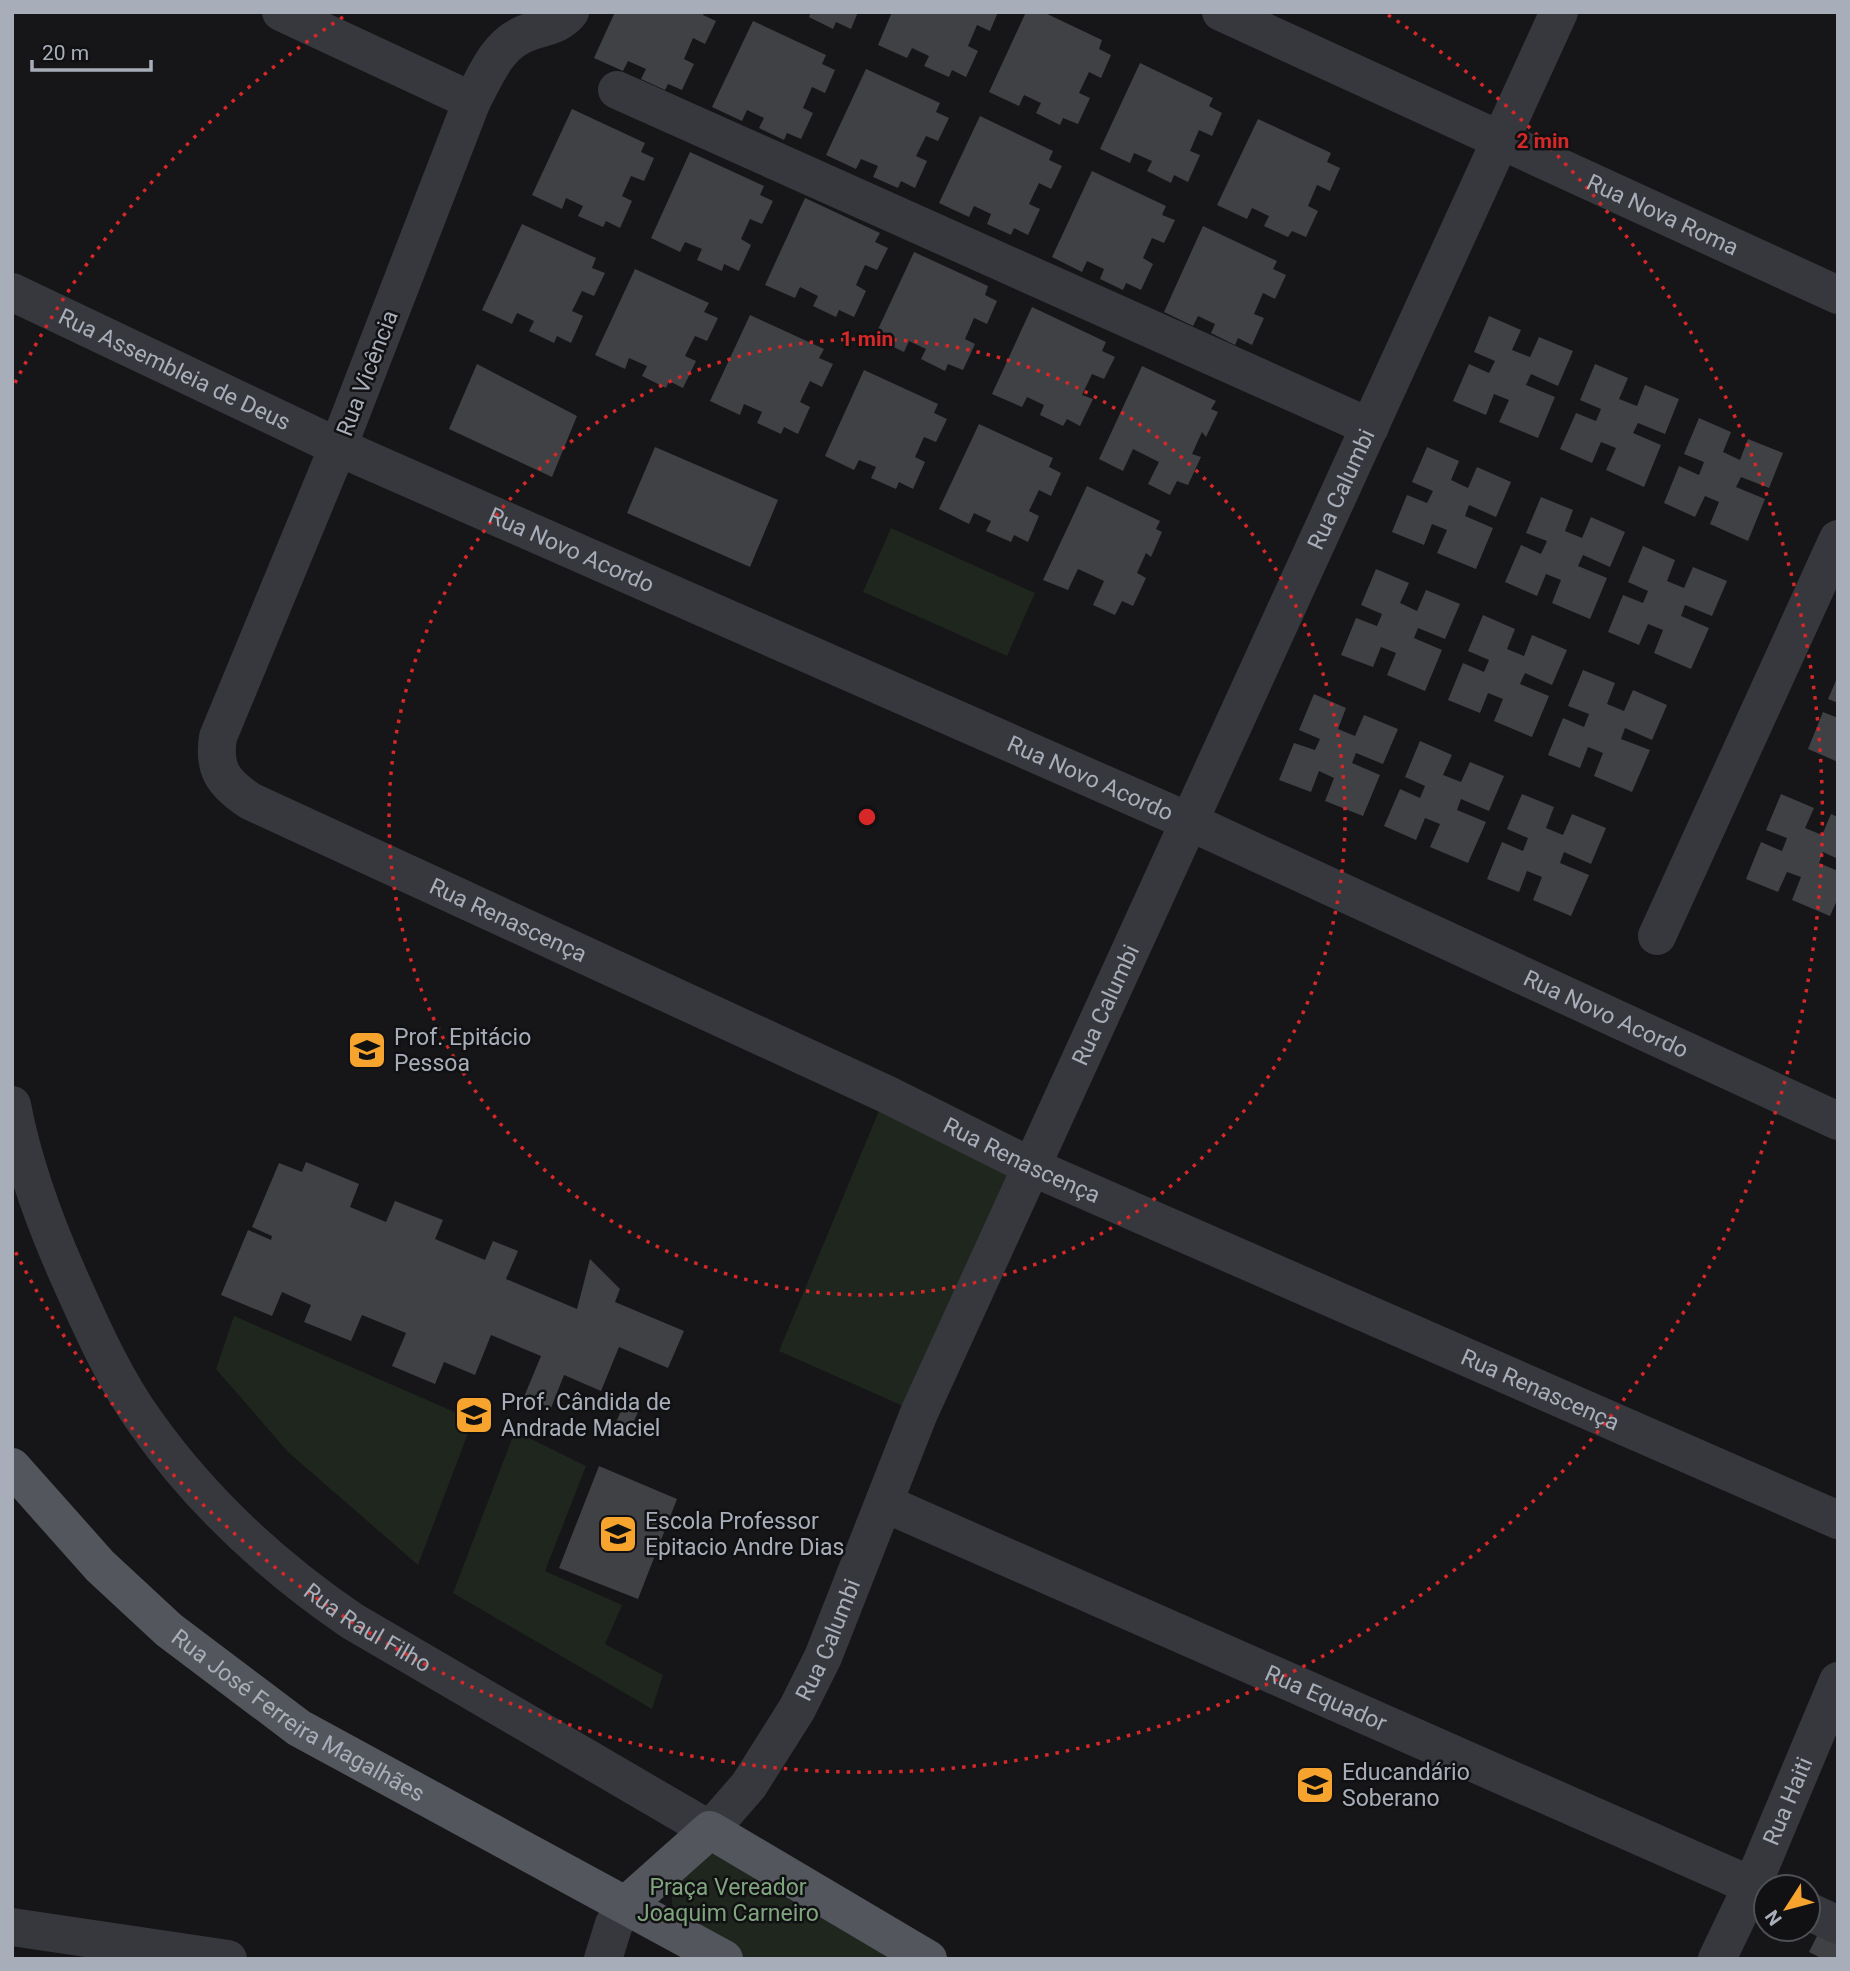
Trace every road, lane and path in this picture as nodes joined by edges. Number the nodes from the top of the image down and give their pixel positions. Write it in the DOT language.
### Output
graph roads {
  1 [pos="281,12"];
  2 [pos="570,12"];
  3 [pos="1220,12"];
  4 [pos="1559,12"];
  5 [pos="617,90"];
  6 [pos="472,101"];
  7 [pos="1501,141"];
  8 [pos="12,292"];
  9 [pos="1838,295"];
  10 [pos="1370,427"];
  11 [pos="338,447"];
  12 [pos="1838,539"];
  13 [pos="222,774"];
  14 [pos="1190,822"];
  15 [pos="1657,936"];
  16 [pos="12,1105"];
  17 [pos="1838,1121"];
  18 [pos="1032,1167"];
  19 [pos="12,1467"];
  20 [pos="886,1504"];
  21 [pos="1838,1520"];
  22 [pos="1838,1681"];
  23 [pos="710,1830"];
  24 [pos="1765,1873"];
  25 [pos="1752,1886"];
  26 [pos="1752,1901"];
  27 [pos="627,1904"];
  28 [pos="12,1927"];
  29 [pos="228,1959"];
  30 [pos="603,1959"];
  31 [pos="724,1959"];
  32 [pos="928,1959"];
  33 [pos="1717,1959"];
  1 -- 6 [label="street"];
  2 -- 6 [label="street, Rua Vicência"];
  3 -- 7 [label="street, Rua Nova Roma"];
  4 -- 7 [label="street, Rua Calumbi"];
  5 -- 10 [label="street"];
  6 -- 11 [label="street, Rua Vicência"];
  7 -- 9 [label="street, Rua Nova Roma"];
  7 -- 10 [label="street, Rua Calumbi"];
  8 -- 11 [label="street, Rua Assembleia de Deus"];
  10 -- 14 [label="street, Rua Calumbi"];
  11 -- 13 [label="street, Rua Vicência"];
  11 -- 14 [label="street, Rua Novo Acordo"];
  12 -- 15 [label="street"];
  13 -- 18 [label="street, Rua Renascença"];
  14 -- 17 [label="street, Rua Novo Acordo"];
  14 -- 18 [label="street, Rua Calumbi"];
  16 -- 23 [label="street, Rua Raul Filho"];
  18 -- 20 [label="street, Rua Calumbi"];
  18 -- 21 [label="street, Rua Renascença"];
  19 -- 27 [label="main road, Rua José Ferreira Magalhães"];
  20 -- 23 [label="street, Rua Calumbi"];
  20 -- 25 [label="street, Rua Equador"];
  22 -- 24 [label="street, Rua Haiti"];
  23 -- 27 [label="main road, Rua Calumbi"];
  23 -- 32 [label="main road, Rua Raul Filho"];
  26 -- 33 [label="street, Rua Haiti"];
  27 -- 30 [label="street, Rua Calumbi"];
  27 -- 31 [label="main road, Rua José Ferreira Magalhães"];
  28 -- 29 [label="street"];
}
